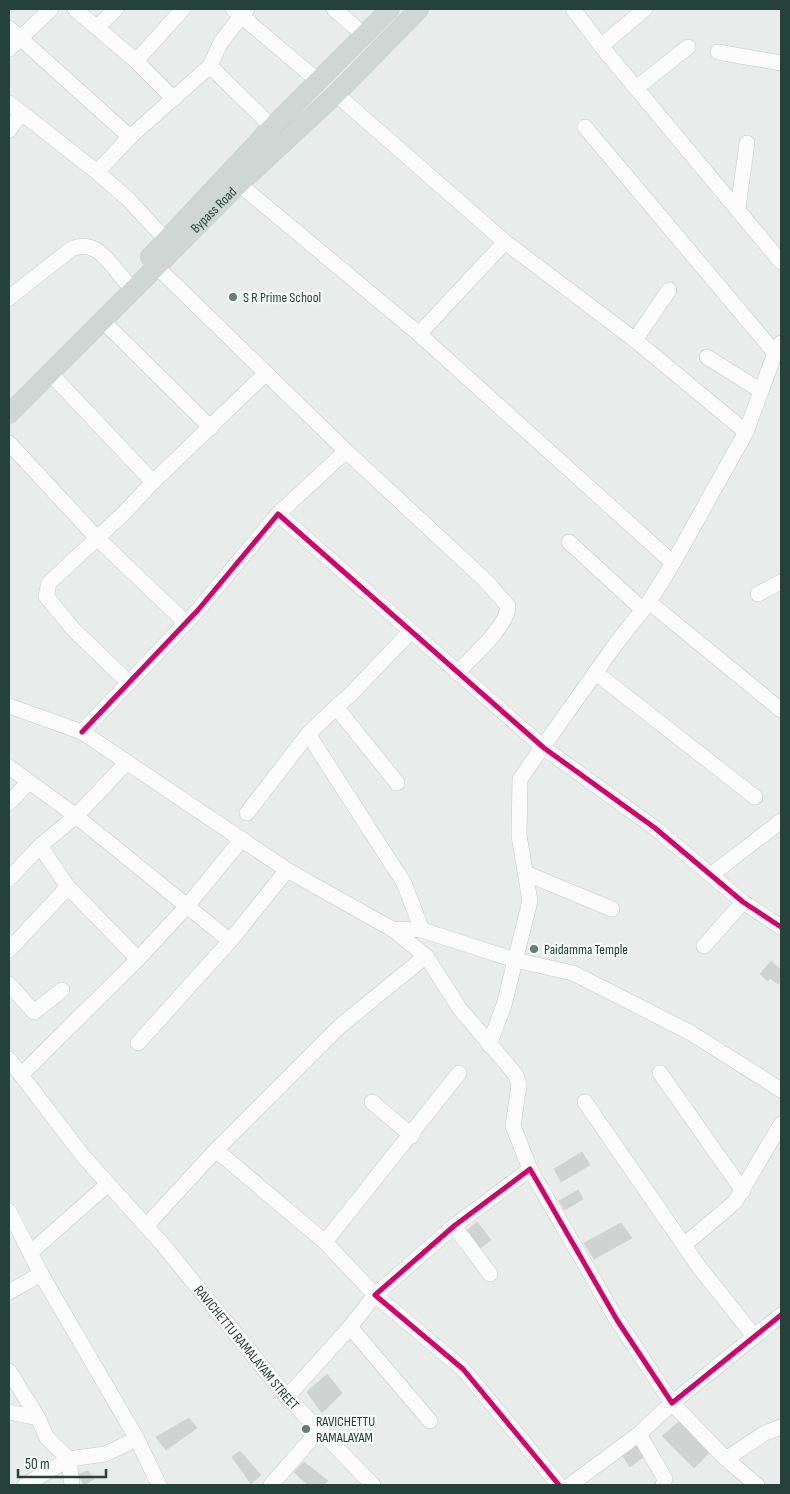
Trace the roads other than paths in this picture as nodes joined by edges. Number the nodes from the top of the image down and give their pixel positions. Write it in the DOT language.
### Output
graph roads {
  1 [pos="51,9"];
  2 [pos="75,9"];
  3 [pos="116,9"];
  4 [pos="183,9"];
  5 [pos="334,9"];
  6 [pos="390,9"];
  7 [pos="419,9"];
  8 [pos="573,9"];
  9 [pos="645,9"];
  10 [pos="240,11"];
  11 [pos="97,27"];
  12 [pos="14,33"];
  13 [pos="363,34"];
  14 [pos="601,46"];
  15 [pos="688,47"];
  16 [pos="9,49"];
  17 [pos="718,52"];
  18 [pos="136,61"];
  19 [pos="781,63"];
  20 [pos="210,66"];
  21 [pos="317,80"];
  22 [pos="636,88"];
  23 [pos="336,94"];
  24 [pos="174,99"];
  25 [pos="9,103"];
  26 [pos="21,114"];
  27 [pos="272,127"];
  28 [pos="585,127"];
  29 [pos="9,130"];
  30 [pos="130,137"];
  31 [pos="748,143"];
  32 [pos="97,172"];
  33 [pos="239,184"];
  34 [pos="738,208"];
  35 [pos="166,240"];
  36 [pos="505,242"];
  37 [pos="781,262"];
  38 [pos="157,268"];
  39 [pos="126,282"];
  40 [pos="669,290"];
  41 [pos="9,298"];
  42 [pos="102,320"];
  43 [pos="419,334"];
  44 [pos="635,340"];
  45 [pos="778,348"];
  46 [pos="707,357"];
  47 [pos="50,373"];
  48 [pos="266,373"];
  49 [pos="761,391"];
  50 [pos="9,397"];
  51 [pos="9,414"];
  52 [pos="211,428"];
  53 [pos="746,432"];
  54 [pos="9,443"];
  55 [pos="346,451"];
  56 [pos="153,482"];
  57 [pos="278,514"];
  58 [pos="98,538"];
  59 [pos="569,542"];
  60 [pos="674,563"];
  61 [pos="781,582"];
  62 [pos="758,594"];
  63 [pos="646,606"];
  64 [pos="186,623"];
  65 [pos="410,632"];
  66 [pos="457,673"];
  67 [pos="596,673"];
  68 [pos="128,683"];
  69 [pos="9,706"];
  70 [pos="336,707"];
  71 [pos="781,710"];
  72 [pos="82,732"];
  73 [pos="308,734"];
  74 [pos="544,748"];
  75 [pos="127,762"];
  76 [pos="9,767"];
  77 [pos="28,782"];
  78 [pos="397,783"];
  79 [pos="755,796"];
  80 [pos="9,803"];
  81 [pos="247,813"];
  82 [pos="76,816"];
  83 [pos="781,821"];
  84 [pos="242,839"];
  85 [pos="40,846"];
  86 [pos="287,870"];
  87 [pos="525,873"];
  88 [pos="710,875"];
  89 [pos="9,879"];
  90 [pos="68,887"];
  91 [pos="743,902"];
  92 [pos="187,906"];
  93 [pos="612,909"];
  94 [pos="781,927"];
  95 [pos="392,929"];
  96 [pos="422,930"];
  97 [pos="230,941"];
  98 [pos="704,946"];
  99 [pos="9,950"];
  100 [pos="426,956"];
  101 [pos="138,959"];
  102 [pos="515,960"];
  103 [pos="9,984"];
  104 [pos="62,990"];
  105 [pos="138,1043"];
  106 [pos="489,1045"];
  107 [pos="9,1059"];
  108 [pos="459,1073"];
  109 [pos="660,1073"];
  110 [pos="21,1075"];
  111 [pos="781,1090"];
  112 [pos="372,1102"];
  113 [pos="585,1102"];
  114 [pos="781,1124"];
  115 [pos="412,1136"];
  116 [pos="216,1150"];
  117 [pos="530,1168"];
  118 [pos="108,1184"];
  119 [pos="743,1191"];
  120 [pos="9,1211"];
  121 [pos="146,1226"];
  122 [pos="454,1226"];
  123 [pos="325,1242"];
  124 [pos="685,1244"];
  125 [pos="31,1252"];
  126 [pos="41,1274"];
  127 [pos="490,1274"];
  128 [pos="9,1292"];
  129 [pos="375,1295"];
  130 [pos="781,1315"];
  131 [pos="350,1327"];
  132 [pos="754,1336"];
  133 [pos="9,1371"];
  134 [pos="287,1397"];
  135 [pos="672,1403"];
  136 [pos="9,1412"];
  137 [pos="38,1418"];
  138 [pos="430,1421"];
  139 [pos="781,1427"];
  140 [pos="319,1430"];
  141 [pos="639,1434"];
  142 [pos="137,1438"];
  143 [pos="726,1459"];
  144 [pos="69,1460"];
  145 [pos="667,1483"];
  146 [pos="25,1485"];
  147 [pos="72,1485"];
  148 [pos="159,1485"];
  149 [pos="272,1485"];
  150 [pos="373,1485"];
  151 [pos="559,1485"];
  152 [pos="570,1485"];
  153 [pos="757,1485"];
  1 -- 12 [label="street"];
  2 -- 11 [label="street"];
  3 -- 11 [label="street"];
  4 -- 18 [label="street"];
  5 -- 13 [label="street"];
  6 -- 13 [label="main road, Bypass Road"];
  7 -- 23 [label="main road, Bypass Road"];
  8 -- 14 [label="street"];
  9 -- 14 [label="street"];
  10 -- 20 [label="street"];
  10 -- 21 [label="street"];
  11 -- 18 [label="street"];
  12 -- 16 [label="street"];
  12 -- 30 [label="street"];
  13 -- 21 [label="main road, Bypass Road"];
  14 -- 22 [label="street"];
  15 -- 22 [label="street"];
  17 -- 19 [label="street"];
  18 -- 24 [label="street"];
  20 -- 24 [label="street"];
  20 -- 27 [label="street"];
  21 -- 27 [label="main road, Bypass Road"];
  22 -- 34 [label="street"];
  23 -- 33 [label="main road, Bypass Road"];
  23 -- 36 [label="street"];
  24 -- 30 [label="street"];
  25 -- 26 [label="street"];
  26 -- 29 [label="street"];
  26 -- 32 [label="street"];
  27 -- 35 [label="main road, Bypass Road"];
  28 -- 45 [label="street"];
  30 -- 32 [label="street"];
  31 -- 34 [label="street"];
  32 -- 35 [label="street"];
  33 -- 38 [label="main road, Bypass Road"];
  33 -- 43 [label="street"];
  34 -- 37 [label="street"];
  35 -- 39 [label="main road, Bypass Road"];
  36 -- 43 [label="street"];
  36 -- 44 [label="street"];
  38 -- 42 [label="main road, Bypass Road"];
  38 -- 48 [label="street"];
  39 -- 41 [label="street"];
  39 -- 50 [label="main road, Bypass Road"];
  40 -- 44 [label="street"];
  42 -- 47 [label="main road, Bypass Road"];
  42 -- 52 [label="street"];
  43 -- 60 [label="street"];
  44 -- 53 [label="street"];
  45 -- 49 [label="street"];
  46 -- 49 [label="street"];
  47 -- 51 [label="main road, Bypass Road"];
  47 -- 56 [label="street"];
  48 -- 52 [label="street"];
  48 -- 55 [label="street"];
  49 -- 53 [label="street"];
  52 -- 56 [label="street"];
  53 -- 60 [label="street"];
  54 -- 58 [label="street"];
  55 -- 57 [label="street"];
  55 -- 66 [label="street"];
  56 -- 58 [label="street"];
  57 -- 64 [label="street"];
  57 -- 65 [label="street"];
  58 -- 64 [label="street"];
  58 -- 68 [label="street"];
  59 -- 63 [label="street"];
  60 -- 63 [label="street"];
  61 -- 62 [label="street"];
  63 -- 67 [label="street"];
  63 -- 71 [label="street"];
  64 -- 68 [label="street"];
  65 -- 66 [label="street"];
  65 -- 70 [label="street"];
  66 -- 74 [label="street"];
  67 -- 74 [label="street"];
  67 -- 79 [label="street"];
  68 -- 72 [label="street"];
  69 -- 72 [label="street"];
  70 -- 73 [label="street"];
  70 -- 78 [label="street"];
  72 -- 75 [label="street"];
  73 -- 81 [label="street"];
  73 -- 96 [label="street"];
  74 -- 87 [label="street"];
  74 -- 88 [label="street"];
  75 -- 82 [label="street"];
  75 -- 84 [label="street"];
  76 -- 77 [label="street"];
  77 -- 80 [label="street"];
  77 -- 82 [label="street"];
  82 -- 85 [label="street"];
  82 -- 92 [label="street"];
  83 -- 88 [label="street"];
  84 -- 86 [label="street"];
  84 -- 92 [label="street"];
  85 -- 89 [label="street"];
  85 -- 90 [label="street"];
  86 -- 95 [label="street"];
  86 -- 97 [label="street"];
  87 -- 93 [label="street"];
  87 -- 102 [label="street"];
  88 -- 91 [label="street"];
  90 -- 99 [label="street"];
  90 -- 101 [label="street"];
  91 -- 94 [label="street"];
  91 -- 98 [label="street"];
  92 -- 97 [label="street"];
  92 -- 101 [label="street"];
  95 -- 96 [label="street"];
  95 -- 100 [label="street"];
  96 -- 102 [label="street"];
  97 -- 105 [label="street"];
  100 -- 106 [label="street"];
  100 -- 116 [label="street"];
  101 -- 110 [label="street"];
  102 -- 106 [label="street"];
  102 -- 111 [label="street"];
  103 -- 104 [label="street"];
  106 -- 117 [label="street"];
  107 -- 110 [label="street, RAVICHETTU RAMALAYAM STREET"];
  108 -- 115 [label="street"];
  109 -- 119 [label="street"];
  110 -- 118 [label="street, RAVICHETTU RAMALAYAM STREET"];
  112 -- 115 [label="street"];
  113 -- 124 [label="street"];
  114 -- 119 [label="street"];
  115 -- 123 [label="street"];
  116 -- 121 [label="street"];
  116 -- 123 [label="street"];
  117 -- 122 [label="street"];
  117 -- 135 [label="street"];
  118 -- 121 [label="street, RAVICHETTU RAMALAYAM STREET"];
  118 -- 125 [label="street"];
  119 -- 124 [label="street"];
  120 -- 125 [label="street"];
  121 -- 134 [label="street, RAVICHETTU RAMALAYAM STREET"];
  122 -- 127 [label="street"];
  122 -- 129 [label="street"];
  123 -- 129 [label="street"];
  124 -- 132 [label="street"];
  125 -- 126 [label="street"];
  126 -- 128 [label="street"];
  126 -- 142 [label="street"];
  129 -- 131 [label="street"];
  129 -- 151 [label="street"];
  130 -- 132 [label="street"];
  131 -- 134 [label="street"];
  131 -- 138 [label="street"];
  132 -- 135 [label="street"];
  133 -- 137 [label="street"];
  134 -- 140 [label="street, RAVICHETTU RAMALAYAM STREET"];
  135 -- 141 [label="street"];
  135 -- 143 [label="street"];
  136 -- 137 [label="street"];
  137 -- 144 [label="street"];
  139 -- 143 [label="street"];
  140 -- 149 [label="street"];
  140 -- 150 [label="street, RAVICHETTU RAMALAYAM STREET"];
  141 -- 145 [label="street"];
  141 -- 152 [label="street"];
  142 -- 144 [label="street"];
  142 -- 148 [label="street"];
  143 -- 153 [label="street"];
  144 -- 146 [label="street"];
  144 -- 147 [label="street"];
}
